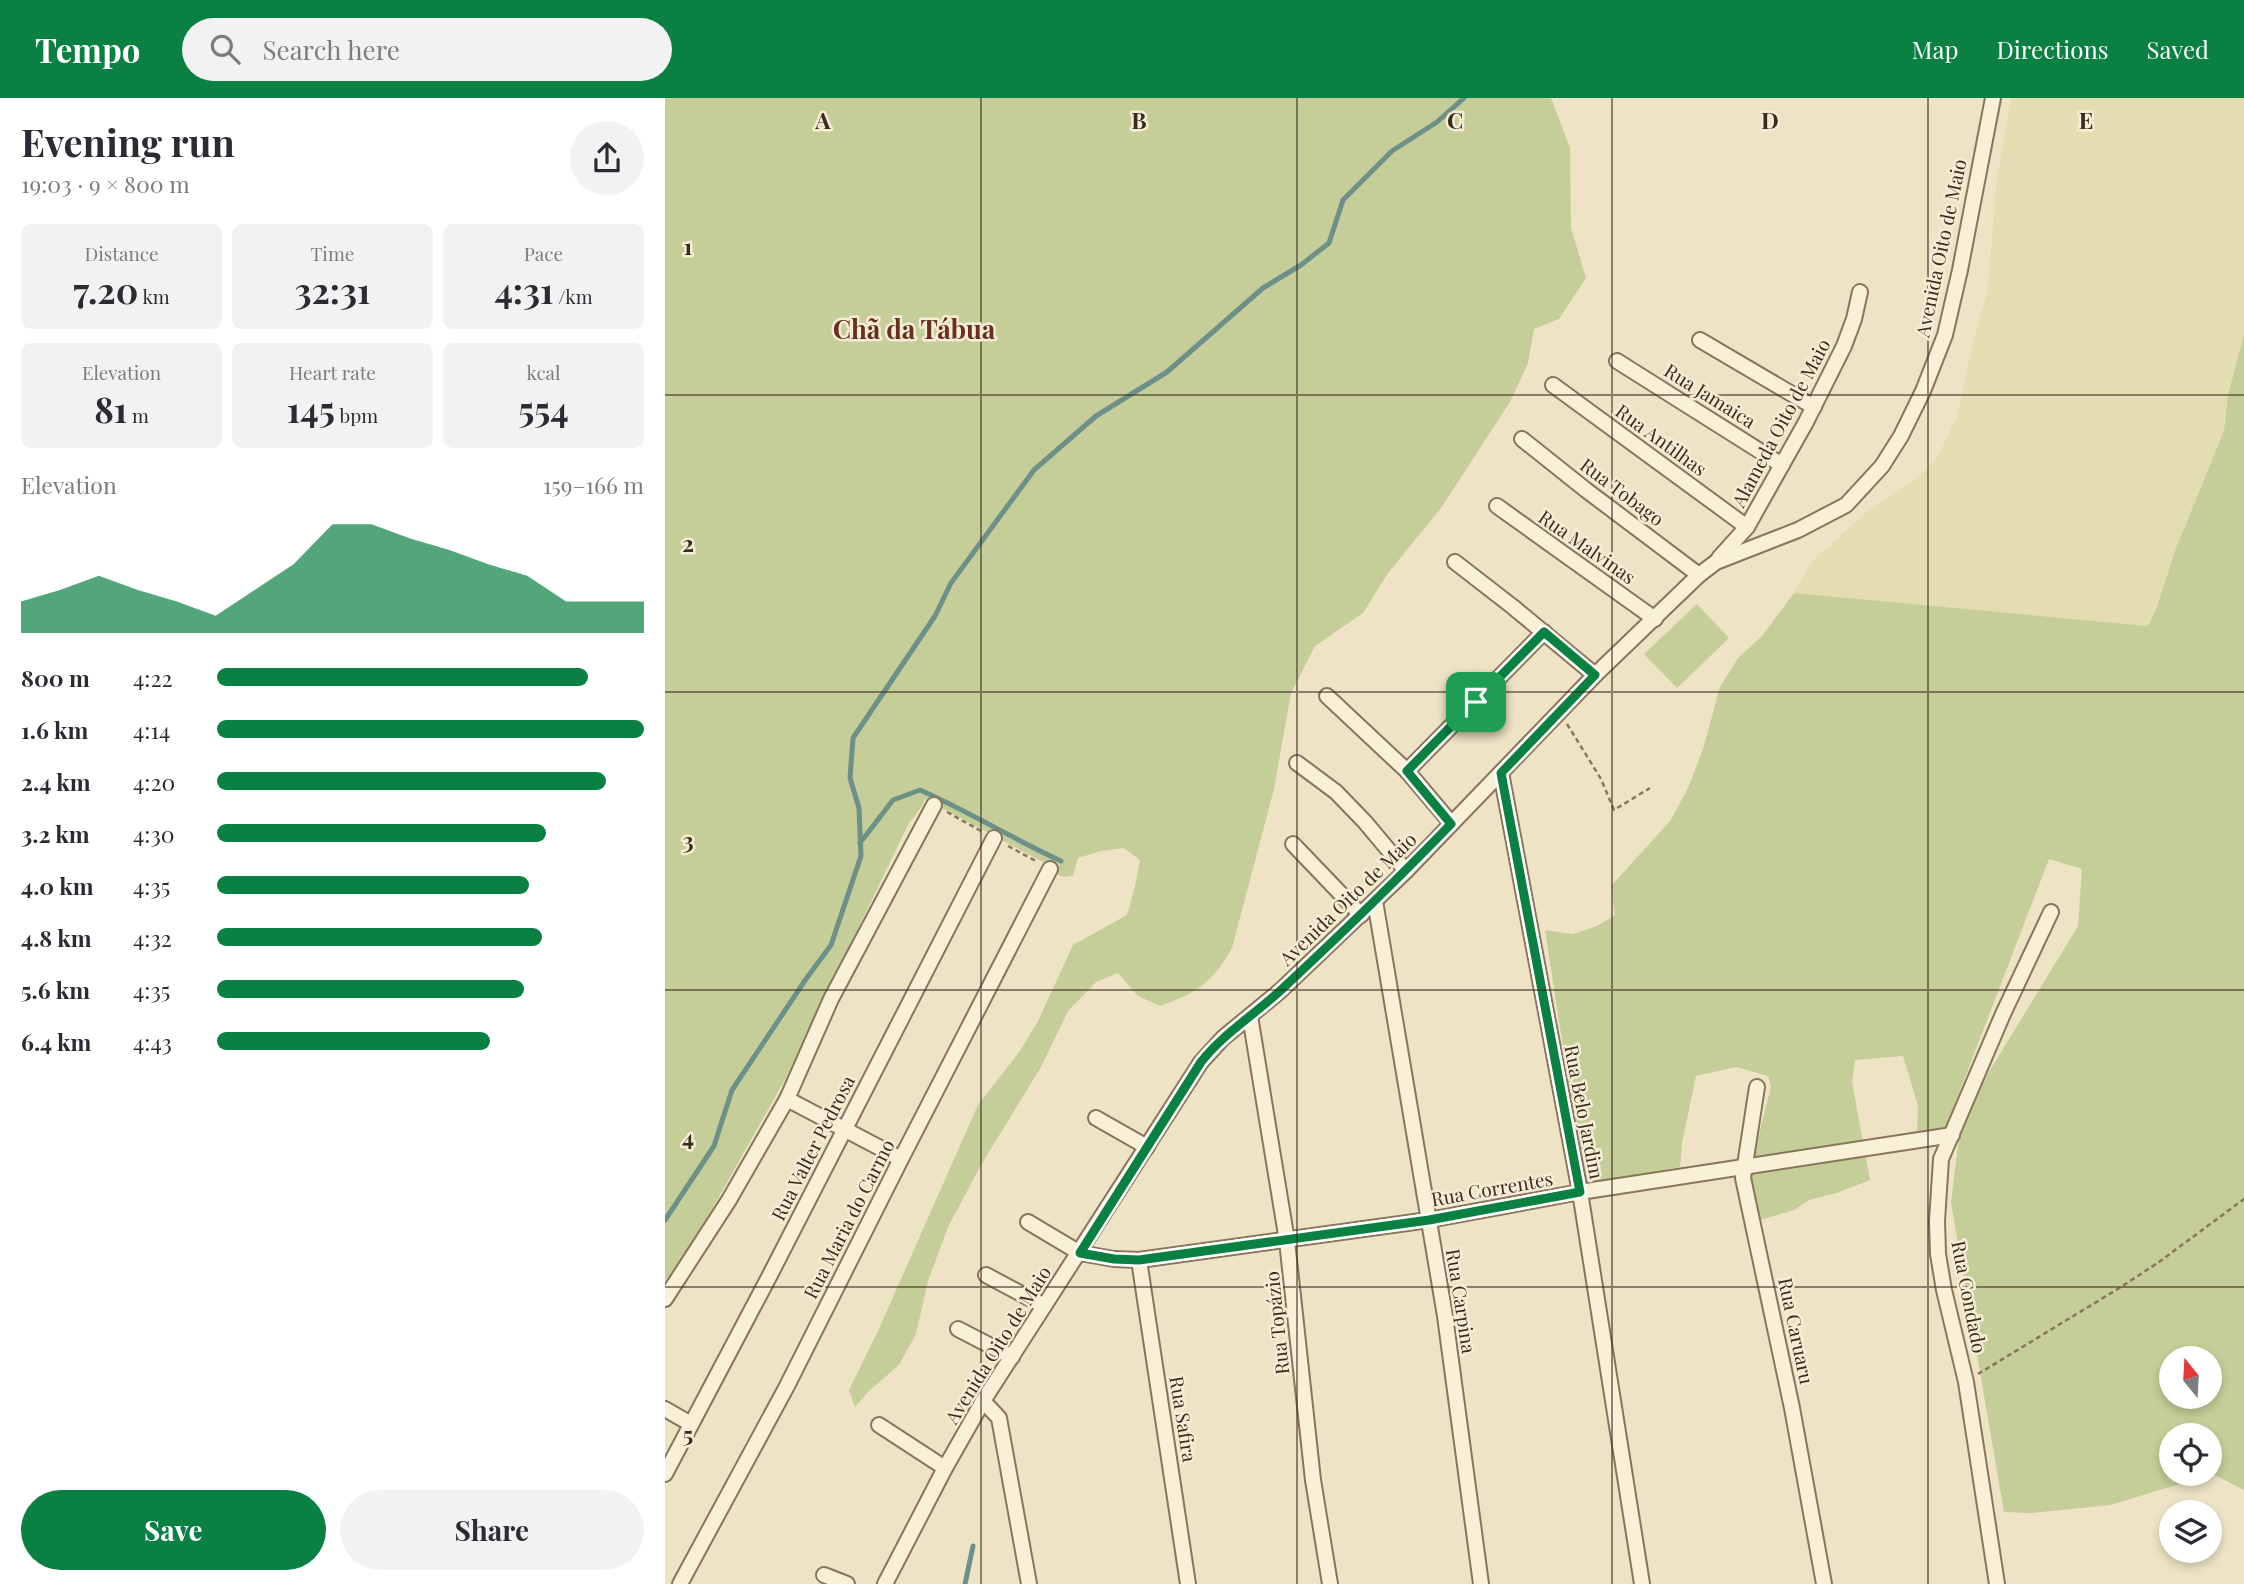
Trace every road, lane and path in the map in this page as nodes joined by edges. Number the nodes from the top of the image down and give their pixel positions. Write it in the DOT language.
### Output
graph roads {
  1 [pos="1993,98"];
  2 [pos="1860,292"];
  3 [pos="1700,340"];
  4 [pos="1617,361"];
  5 [pos="1553,385"];
  6 [pos="1814,407"];
  7 [pos="1522,439"];
  8 [pos="1782,465"];
  9 [pos="1497,506"];
  10 [pos="1747,527"];
  11 [pos="1455,562"];
  12 [pos="1716,562"];
  13 [pos="1699,575"];
  14 [pos="1655,619"];
  15 [pos="1544,632"];
  16 [pos="1595,675"];
  17 [pos="1327,696"];
  18 [pos="1559,712"];
  19 [pos="1297,763"];
  20 [pos="1407,771"];
  21 [pos="1501,773"];
  22 [pos="1650,788"];
  23 [pos="935,805"];
  24 [pos="1451,824"];
  25 [pos="994,838"];
  26 [pos="1293,844"];
  27 [pos="1050,869"];
  28 [pos="1406,871"];
  29 [pos="1375,901"];
  30 [pos="2050,912"];
  31 [pos="1361,915"];
  32 [pos="1251,1016"];
  33 [pos="1757,1087"];
  34 [pos="786,1099"];
  35 [pos="1096,1118"];
  36 [pos="845,1128"];
  37 [pos="1952,1135"];
  38 [pos="1147,1147"];
  39 [pos="901,1159"];
  40 [pos="1745,1166"];
  41 [pos="1580,1192"];
  42 [pos="2244,1199"];
  43 [pos="1429,1220"];
  44 [pos="1028,1222"];
  45 [pos="1287,1241"];
  46 [pos="1080,1253"];
  47 [pos="1139,1260"];
  48 [pos="986,1275"];
  49 [pos="665,1299"];
  50 [pos="1044,1306"];
  51 [pos="958,1329"];
  52 [pos="1012,1357"];
  53 [pos="1966,1382"];
  54 [pos="983,1401"];
  55 [pos="665,1409"];
  56 [pos="691,1424"];
  57 [pos="879,1425"];
  58 [pos="946,1468"];
  59 [pos="665,1474"];
  60 [pos="824,1575"];
  61 [pos="681,1584"];
  62 [pos="847,1584"];
  63 [pos="885,1584"];
  64 [pos="1029,1584"];
  65 [pos="1188,1584"];
  66 [pos="1330,1584"];
  67 [pos="1481,1584"];
  68 [pos="1643,1584"];
  69 [pos="1824,1584"];
  70 [pos="1997,1584"];
  1 -- 12 [label="street, Avenida Oito de Maio"];
  2 -- 6 [label="street, Alameda Oito de Maio"];
  3 -- 6 [label="street"];
  4 -- 8 [label="street, Rua Jamaica"];
  5 -- 10 [label="street, Rua Antilhas"];
  6 -- 8 [label="street, Alameda Oito de Maio"];
  7 -- 13 [label="street, Rua Tobago"];
  8 -- 10 [label="street, Alameda Oito de Maio"];
  9 -- 14 [label="street, Rua Malvinas"];
  10 -- 12 [label="street, Alameda Oito de Maio"];
  11 -- 15 [label="street"];
  12 -- 13 [label="street, Avenida Oito de Maio"];
  13 -- 14 [label="street, Avenida Oito de Maio"];
  14 -- 16 [label="street, Avenida Oito de Maio"];
  15 -- 16 [label="street"];
  15 -- 20 [label="street"];
  16 -- 18 [label="street, Avenida Oito de Maio"];
  17 -- 20 [label="street"];
  18 -- 21 [label="street, Avenida Oito de Maio"];
  18 -- 22 [label="path"];
  19 -- 28 [label="street"];
  20 -- 24 [label="street"];
  21 -- 24 [label="street, Avenida Oito de Maio"];
  21 -- 41 [label="street, Rua Belo Jardim"];
  23 -- 34 [label="street"];
  24 -- 28 [label="street, Avenida Oito de Maio"];
  25 -- 36 [label="street, Rua Valter Pedrosa"];
  26 -- 31 [label="street"];
  27 -- 39 [label="street, Rua Maria do Carmo"];
  28 -- 29 [label="street, Avenida Oito de Maio"];
  29 -- 31 [label="street, Avenida Oito de Maio"];
  29 -- 43 [label="street, Rua Carpina"];
  30 -- 37 [label="street, Rua Condado"];
  31 -- 32 [label="street, Avenida Oito de Maio"];
  32 -- 38 [label="street, Avenida Oito de Maio"];
  32 -- 45 [label="street, Rua Topázio"];
  33 -- 40 [label="street, Rua Caruaru"];
  34 -- 36 [label="street"];
  34 -- 49 [label="street"];
  35 -- 38 [label="street"];
  36 -- 39 [label="street"];
  36 -- 56 [label="street, Rua Valter Pedrosa"];
  37 -- 40 [label="street, Rua Correntes"];
  37 -- 53 [label="street, Rua Condado"];
  38 -- 46 [label="street, Avenida Oito de Maio"];
  39 -- 61 [label="street, Rua Maria do Carmo"];
  40 -- 41 [label="street, Rua Correntes"];
  40 -- 69 [label="street, Rua Caruaru"];
  41 -- 43 [label="street, Rua Correntes"];
  41 -- 68 [label="street, Rua Belo Jardim"];
  42 -- 53 [label="path"];
  43 -- 45 [label="street, Rua Correntes"];
  43 -- 67 [label="street, Rua Carpina"];
  44 -- 46 [label="street"];
  45 -- 47 [label="street, Rua Correntes"];
  45 -- 66 [label="street, Rua Topázio"];
  46 -- 47 [label="street, Rua Correntes"];
  46 -- 50 [label="street, Avenida Oito de Maio"];
  47 -- 65 [label="street, Rua Safira"];
  48 -- 50 [label="street"];
  50 -- 52 [label="street, Avenida Oito de Maio"];
  51 -- 52 [label="street"];
  52 -- 54 [label="street, Avenida Oito de Maio"];
  53 -- 70 [label="street, Rua Condado"];
  54 -- 58 [label="street, Avenida Oito de Maio"];
  54 -- 64 [label="street"];
  55 -- 56 [label="street"];
  56 -- 59 [label="street, Rua Valter Pedrosa"];
  57 -- 58 [label="street"];
  58 -- 63 [label="street, Avenida Oito de Maio"];
  60 -- 62 [label="street"];
}
